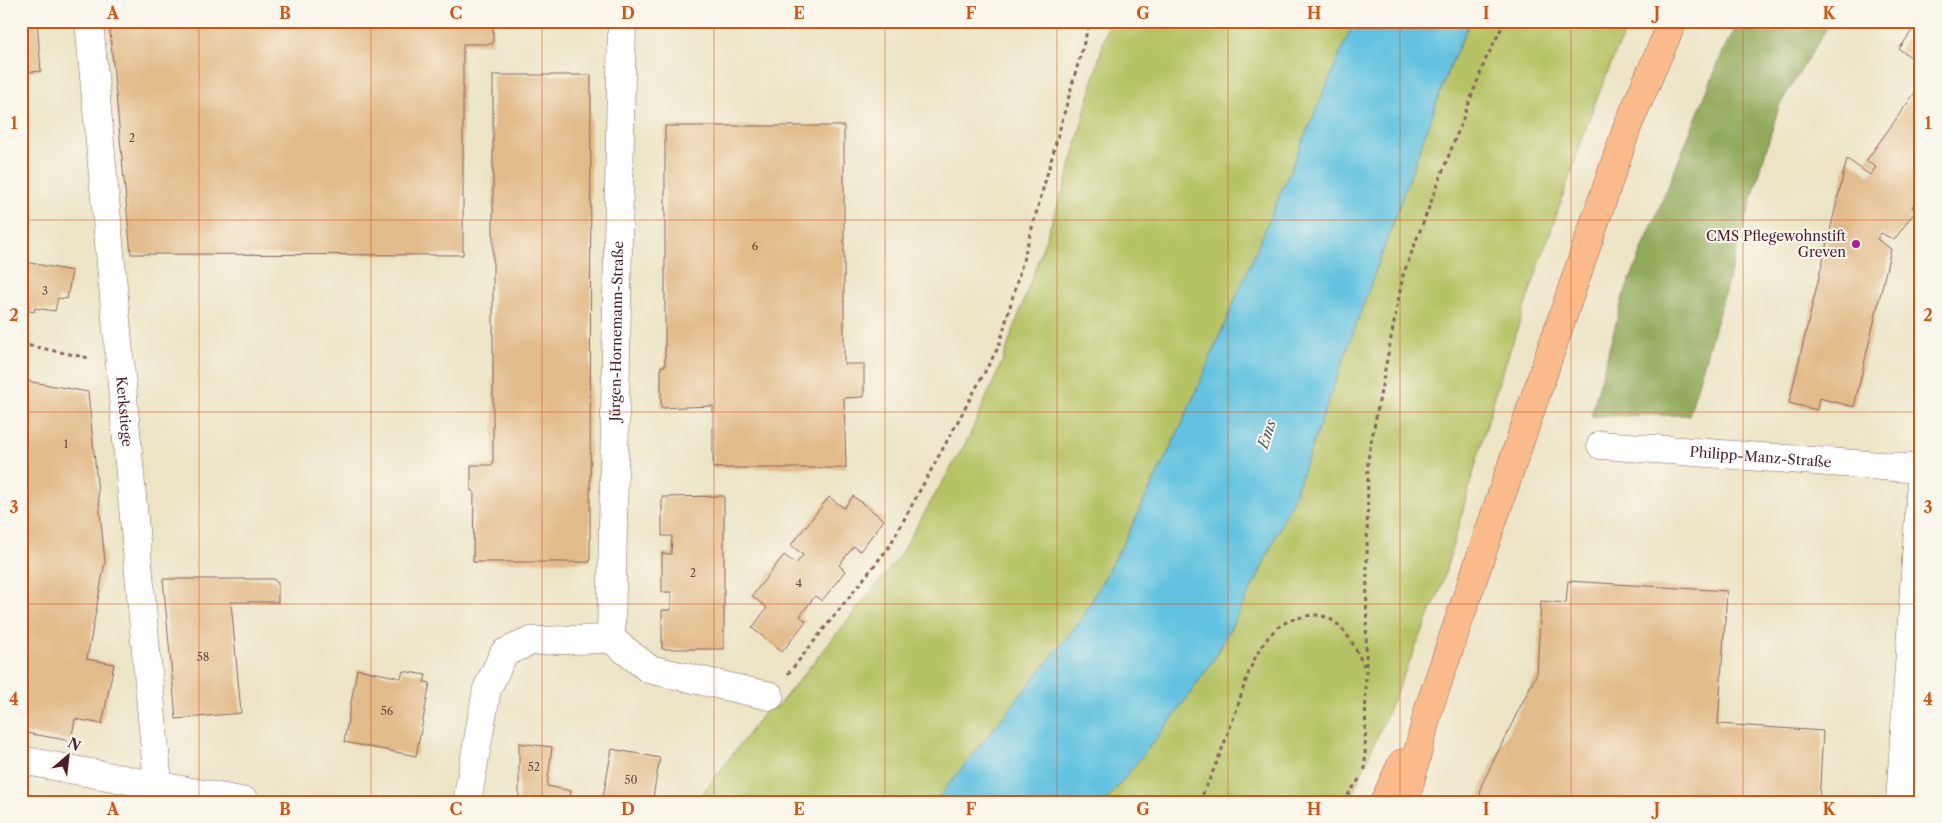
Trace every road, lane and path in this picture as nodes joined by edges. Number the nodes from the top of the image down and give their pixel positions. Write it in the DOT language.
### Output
graph roads {
  1 [pos="89,21"];
  2 [pos="622,21"];
  3 [pos="1090,21"];
  4 [pos="1505,21"];
  5 [pos="1673,21"];
  6 [pos="21,344"];
  7 [pos="120,364"];
  8 [pos="1602,445"];
  9 [pos="1921,469"];
  10 [pos="1921,483"];
  11 [pos="611,639"];
  12 [pos="1365,669"];
  13 [pos="1914,682"];
  14 [pos="770,696"];
  15 [pos="1429,708"];
  16 [pos="21,760"];
  17 [pos="157,793"];
  18 [pos="246,802"];
  19 [pos="467,802"];
  20 [pos="1199,802"];
  21 [pos="1343,802"];
  22 [pos="1384,802"];
  23 [pos="1405,802"];
  24 [pos="1900,802"];
  1 -- 7 [label="street, Kerkstiege"];
  2 -- 11 [label="street, Jürgen-Hornemann-Straße"];
  3 -- 14 [label="path"];
  4 -- 12 [label="path"];
  5 -- 15 [label="main road"];
  6 -- 7 [label="path"];
  7 -- 17 [label="street, Kerkstiege"];
  8 -- 9 [label="street, Philipp-Manz-Straße"];
  10 -- 13 [label="street"];
  11 -- 14 [label="street"];
  11 -- 19 [label="street"];
  12 -- 20 [label="path"];
  12 -- 21 [label="path"];
  13 -- 24 [label="street"];
  15 -- 22 [label="main road"];
  15 -- 23 [label="main road"];
  16 -- 17 [label="street"];
  17 -- 18 [label="street"];
}
